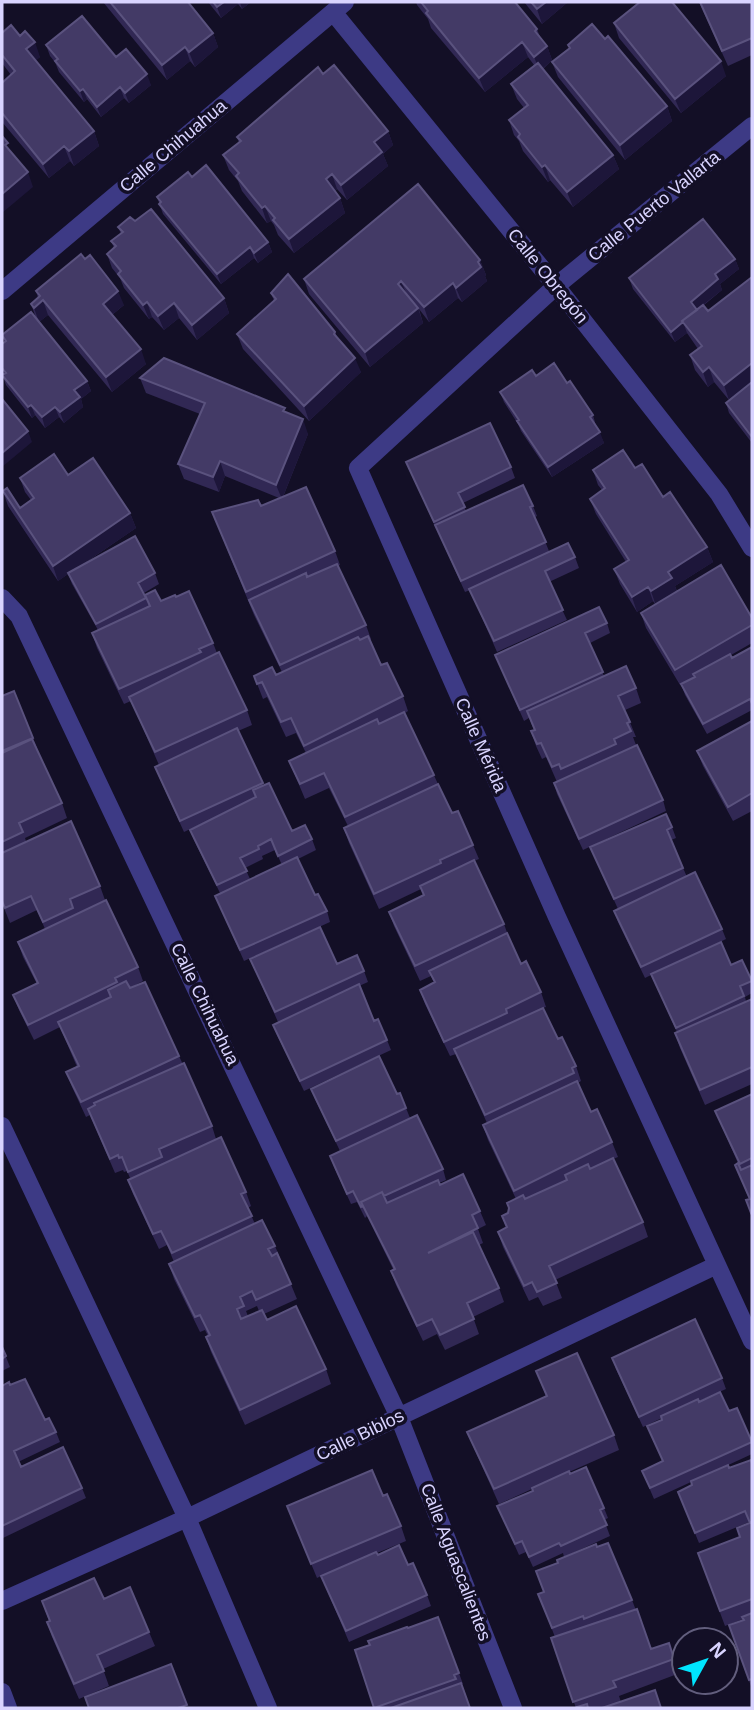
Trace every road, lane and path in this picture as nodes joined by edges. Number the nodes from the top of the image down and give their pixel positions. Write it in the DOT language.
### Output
graph roads {
  1 [pos="339,7"];
  2 [pos="752,126"];
  3 [pos="556,286"];
  4 [pos="2,291"];
  5 [pos="752,548"];
  6 [pos="2,598"];
  7 [pos="2,1126"];
  8 [pos="718,1265"];
  9 [pos="752,1341"];
  10 [pos="399,1416"];
  11 [pos="187,1518"];
  12 [pos="2,1601"];
  13 [pos="2,1692"];
  14 [pos="8,1708"];
  15 [pos="268,1708"];
  16 [pos="513,1708"];
  1 -- 3 [label="street, Calle Obregón"];
  1 -- 4 [label="street, Calle Chihuahua"];
  2 -- 3 [label="street, Calle Puerto Vallarta"];
  3 -- 5 [label="street, Calle Obregón"];
  3 -- 8 [label="street, Calle Mérida"];
  6 -- 10 [label="street, Calle Chihuahua"];
  7 -- 11 [label="street"];
  8 -- 9 [label="street"];
  8 -- 10 [label="street, Calle Biblos"];
  10 -- 11 [label="street, Calle Biblos"];
  10 -- 16 [label="street, Calle Aguascalientes"];
  11 -- 12 [label="street, Calle Biblos"];
  11 -- 15 [label="street"];
  13 -- 14 [label="street"];
}
